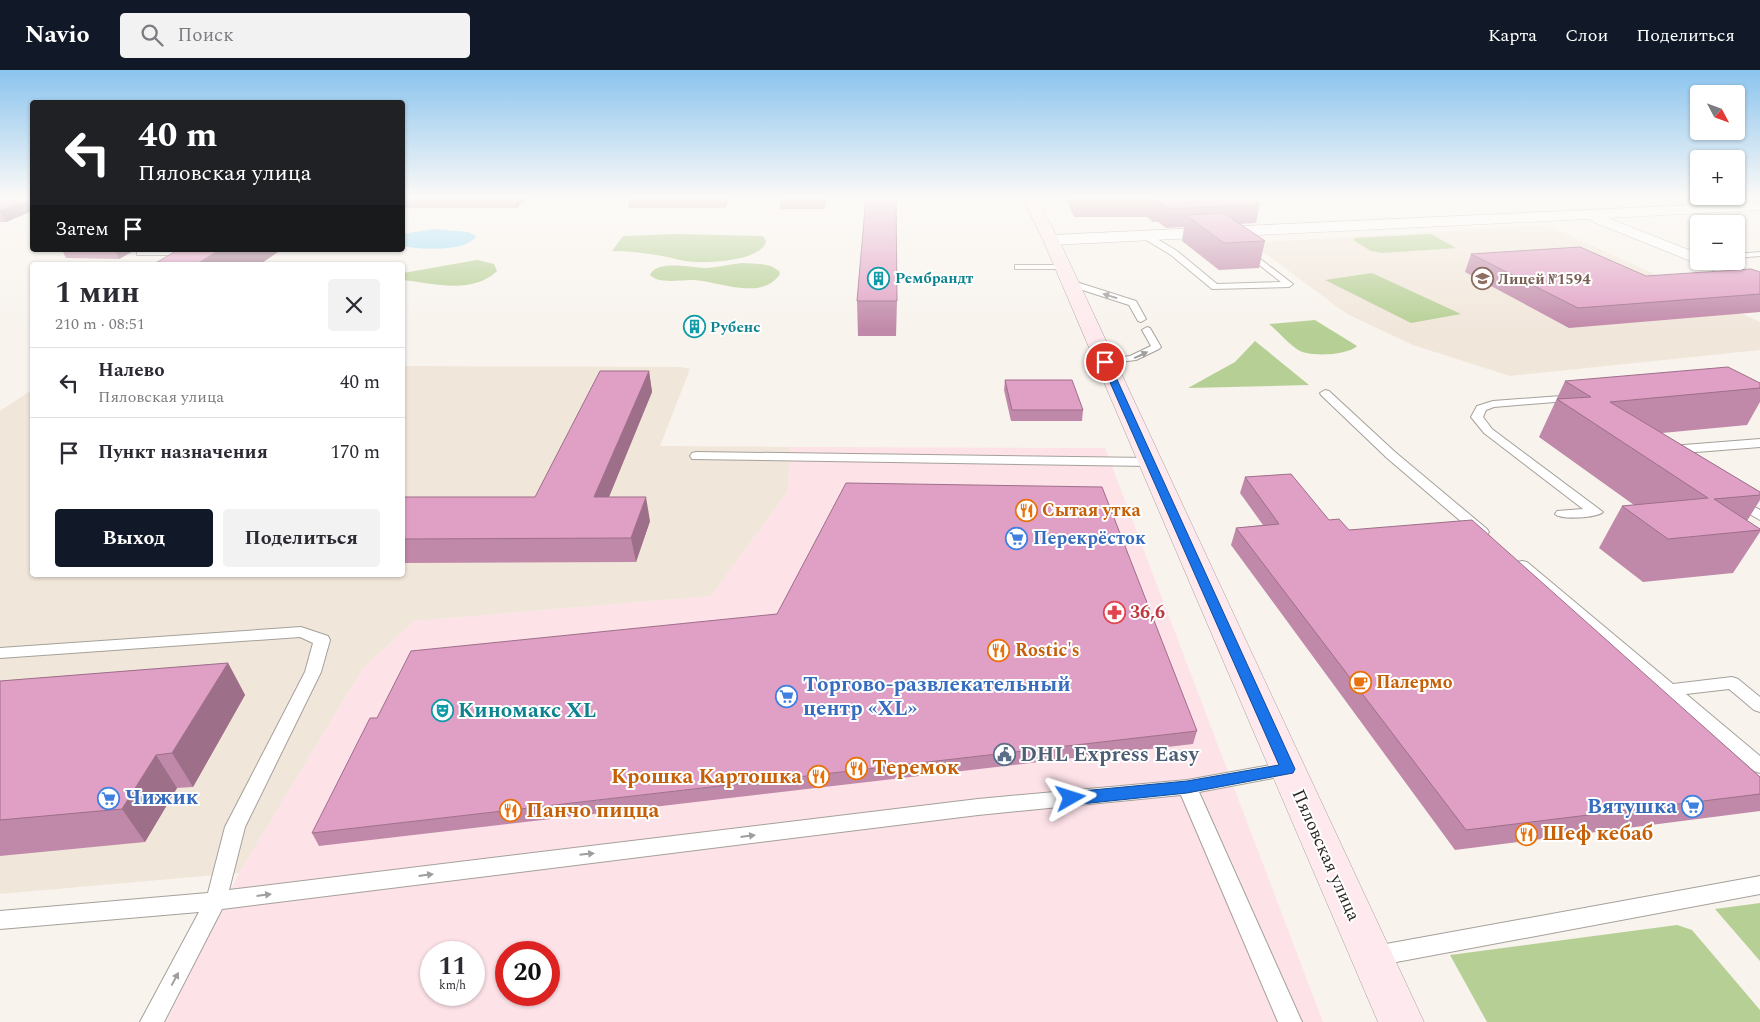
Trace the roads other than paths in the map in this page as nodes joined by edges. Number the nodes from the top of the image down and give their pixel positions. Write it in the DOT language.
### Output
graph roads {
  1 [pos="1052,241"];
  2 [pos="1155,241"];
  3 [pos="1235,241"];
  4 [pos="1661,241"];
  5 [pos="140,253"];
  6 [pos="198,253"];
  7 [pos="1760,254"];
  8 [pos="1745,255"];
  9 [pos="1690,256"];
  10 [pos="1018,267"];
  11 [pos="1724,270"];
  12 [pos="1066,275"];
  13 [pos="1760,284"];
  14 [pos="1142,319"];
  15 [pos="1147,330"];
  16 [pos="1105,362"];
  17 [pos="1325,392"];
  18 [pos="1583,397"];
  19 [pos="1760,443"];
  20 [pos="696,456"];
  21 [pos="1674,461"];
  22 [pos="1150,462"];
  23 [pos="1729,496"];
  24 [pos="1562,514"];
  25 [pos="1760,516"];
  26 [pos="1497,544"];
  27 [pos="1512,557"];
  28 [pos="0,653"];
  29 [pos="1670,690"];
  30 [pos="1760,706"];
  31 [pos="1760,766"];
  32 [pos="1288,769"];
  33 [pos="1187,787"];
  34 [pos="1760,885"];
  35 [pos="216,901"];
  36 [pos="0,920"];
  37 [pos="1371,957"];
  38 [pos="152,1022"];
  39 [pos="1290,1022"];
  40 [pos="1401,1022"];
  1 -- 12 [label="street, Пяловская улица"];
  2 -- 3 [label="lane"];
  4 -- 9 [label="street"];
  5 -- 6 [label="lane"];
  7 -- 8 [label="lane"];
  10 -- 12 [label="lane"];
  11 -- 13 [label="street"];
  14 -- 12 [label="lane, one-way"];
  12 -- 16 [label="street, Пяловская улица"];
  16 -- 15 [label="lane, one-way"];
  16 -- 22 [label="street, Пяловская улица"];
  17 -- 26 [label="lane"];
  18 -- 24 [label="lane"];
  19 -- 21 [label="lane"];
  20 -- 22 [label="lane"];
  22 -- 32 [label="street, Пяловская улица"];
  23 -- 25 [label="lane"];
  27 -- 29 [label="lane"];
  28 -- 35 [label="lane"];
  29 -- 30 [label="lane"];
  29 -- 31 [label="lane"];
  32 -- 33 [label="lane"];
  32 -- 37 [label="street, Пяловская улица"];
  35 -- 33 [label="lane, one-way"];
  33 -- 39 [label="lane"];
  34 -- 37 [label="lane"];
  35 -- 36 [label="lane"];
  38 -- 35 [label="lane, one-way"];
  37 -- 40 [label="street, Пяловская улица"];
}
